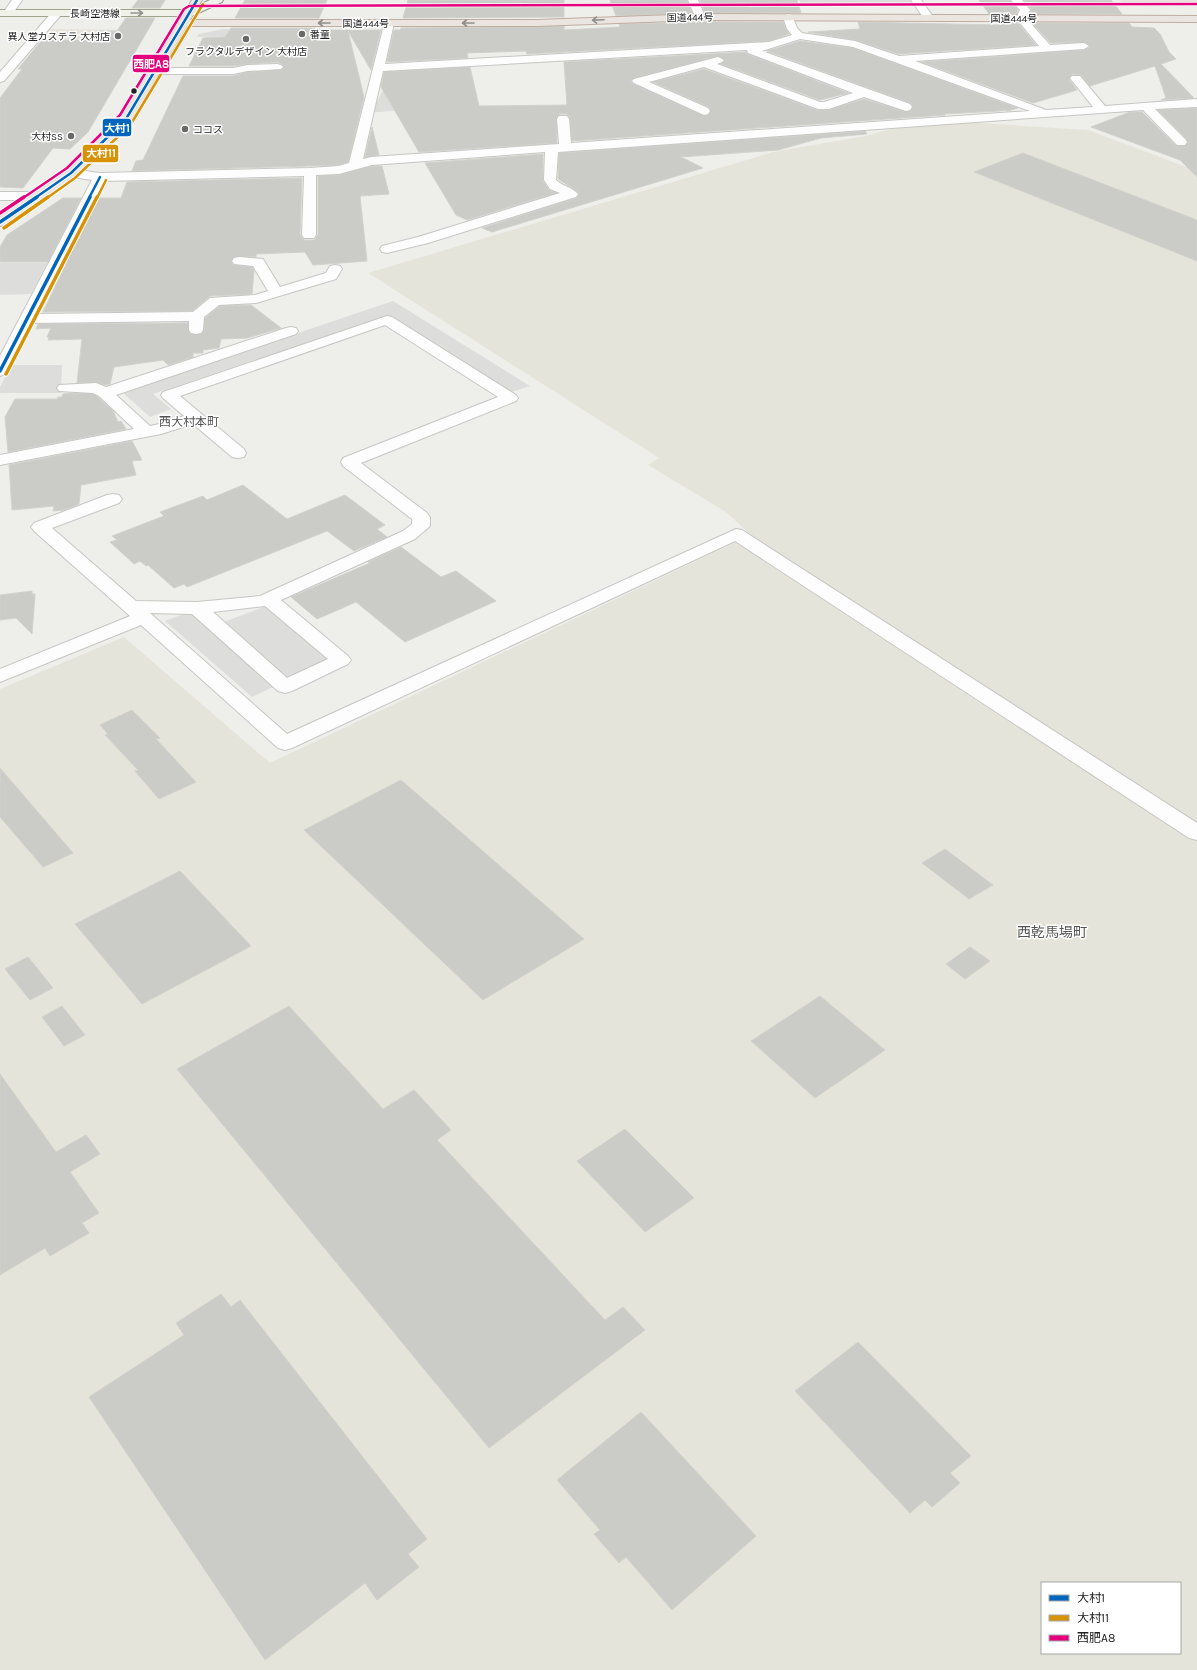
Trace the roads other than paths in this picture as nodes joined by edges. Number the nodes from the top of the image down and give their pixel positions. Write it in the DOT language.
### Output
graph roads {
  1 [pos="17,0"];
  2 [pos="197,0"];
  3 [pos="218,0"];
  4 [pos="693,0"];
  5 [pos="916,0"];
  6 [pos="1016,0"];
  7 [pos="1197,11"];
  8 [pos="4,13"];
  9 [pos="57,13"];
  10 [pos="190,13"];
  11 [pos="699,14"];
  12 [pos="927,14"];
  13 [pos="1023,14"];
  14 [pos="788,17"];
  15 [pos="1197,19"];
  16 [pos="0,23"];
  17 [pos="389,23"];
  18 [pos="46,24"];
  19 [pos="183,24"];
  20 [pos="799,36"];
  21 [pos="771,45"];
  22 [pos="945,46"];
  23 [pos="1084,46"];
  24 [pos="1048,49"];
  25 [pos="752,51"];
  26 [pos="953,55"];
  27 [pos="898,59"];
  28 [pos="704,63"];
  29 [pos="277,67"];
  30 [pos="378,68"];
  31 [pos="155,71"];
  32 [pos="2,75"];
  33 [pos="1076,78"];
  34 [pos="864,93"];
  35 [pos="1197,103"];
  36 [pos="1145,106"];
  37 [pos="906,108"];
  38 [pos="1102,110"];
  39 [pos="704,111"];
  40 [pos="1050,114"];
  41 [pos="563,119"];
  42 [pos="1181,142"];
  43 [pos="558,148"];
  44 [pos="356,165"];
  45 [pos="310,172"];
  46 [pos="71,173"];
  47 [pos="100,177"];
  48 [pos="0,196"];
  49 [pos="39,196"];
  50 [pos="0,222"];
  51 [pos="309,236"];
  52 [pos="387,249"];
  53 [pos="239,261"];
  54 [pos="335,269"];
  55 [pos="276,293"];
  56 [pos="28,319"];
  57 [pos="291,331"];
  58 [pos="0,371"];
  59 [pos="128,377"];
  60 [pos="65,388"];
  61 [pos="100,390"];
  62 [pos="195,418"];
  63 [pos="146,431"];
  64 [pos="238,452"];
  65 [pos="0,460"];
  66 [pos="113,499"];
  67 [pos="268,599"];
  68 [pos="197,608"];
  69 [pos="137,612"];
  70 [pos="0,676"];
  71 [pos="1197,833"];
  1 -- 8 [label="street"];
  2 -- 10 [label="highway"];
  3 -- 10 [label="street"];
  4 -- 11 [label="street"];
  5 -- 12 [label="street"];
  6 -- 13 [label="street"];
  7 -- 13 [label="highway, 国道444号"];
  8 -- 9 [label="main road, 長崎空港線"];
  9 -- 10 [label="main road, 長崎空港線, one-way"];
  9 -- 18 [label="street"];
  10 -- 11 [label="highway, 国道444号"];
  10 -- 19 [label="highway"];
  11 -- 12 [label="highway, 国道444号"];
  11 -- 14 [label="highway, 国道444号"];
  11 -- 17 [label="highway, 国道444号, one-way"];
  12 -- 13 [label="highway, 国道444号"];
  12 -- 14 [label="highway, 国道444号"];
  13 -- 15 [label="highway, 国道444号"];
  13 -- 24 [label="street"];
  14 -- 20 [label="street"];
  16 -- 18 [label="main road, 長崎空港線"];
  17 -- 19 [label="highway, 国道444号, one-way"];
  17 -- 30 [label="street"];
  18 -- 19 [label="main road, 長崎空港線"];
  18 -- 32 [label="street"];
  19 -- 31 [label="highway"];
  20 -- 21 [label="street"];
  20 -- 27 [label="street"];
  21 -- 25 [label="street"];
  21 -- 30 [label="street"];
  22 -- 26 [label="street"];
  23 -- 24 [label="street"];
  24 -- 26 [label="street"];
  25 -- 28 [label="street"];
  25 -- 34 [label="street"];
  26 -- 27 [label="street"];
  27 -- 40 [label="street"];
  28 -- 34 [label="street"];
  28 -- 39 [label="street"];
  29 -- 31 [label="street"];
  30 -- 44 [label="street"];
  31 -- 46 [label="highway"];
  33 -- 38 [label="street"];
  34 -- 37 [label="street"];
  35 -- 36 [label="street"];
  36 -- 38 [label="street"];
  36 -- 42 [label="street"];
  38 -- 40 [label="street"];
  40 -- 43 [label="street"];
  41 -- 43 [label="street"];
  43 -- 44 [label="street"];
  43 -- 52 [label="street"];
  44 -- 45 [label="street"];
  45 -- 47 [label="street"];
  45 -- 51 [label="street"];
  46 -- 47 [label="street"];
  46 -- 49 [label="highway"];
  47 -- 56 [label="street"];
  48 -- 49 [label="street"];
  49 -- 50 [label="highway"];
  53 -- 55 [label="street"];
  54 -- 55 [label="street"];
  55 -- 56 [label="street"];
  56 -- 58 [label="street"];
  57 -- 61 [label="street"];
  59 -- 61 [label="street"];
  60 -- 61 [label="street"];
  61 -- 63 [label="street"];
  62 -- 63 [label="street"];
  62 -- 64 [label="street"];
  62 -- 67 [label="street"];
  63 -- 65 [label="street"];
  66 -- 69 [label="street"];
  67 -- 68 [label="street"];
  67 -- 68 [label="street"];
  68 -- 69 [label="street"];
  69 -- 70 [label="street"];
  69 -- 71 [label="street"];
}
